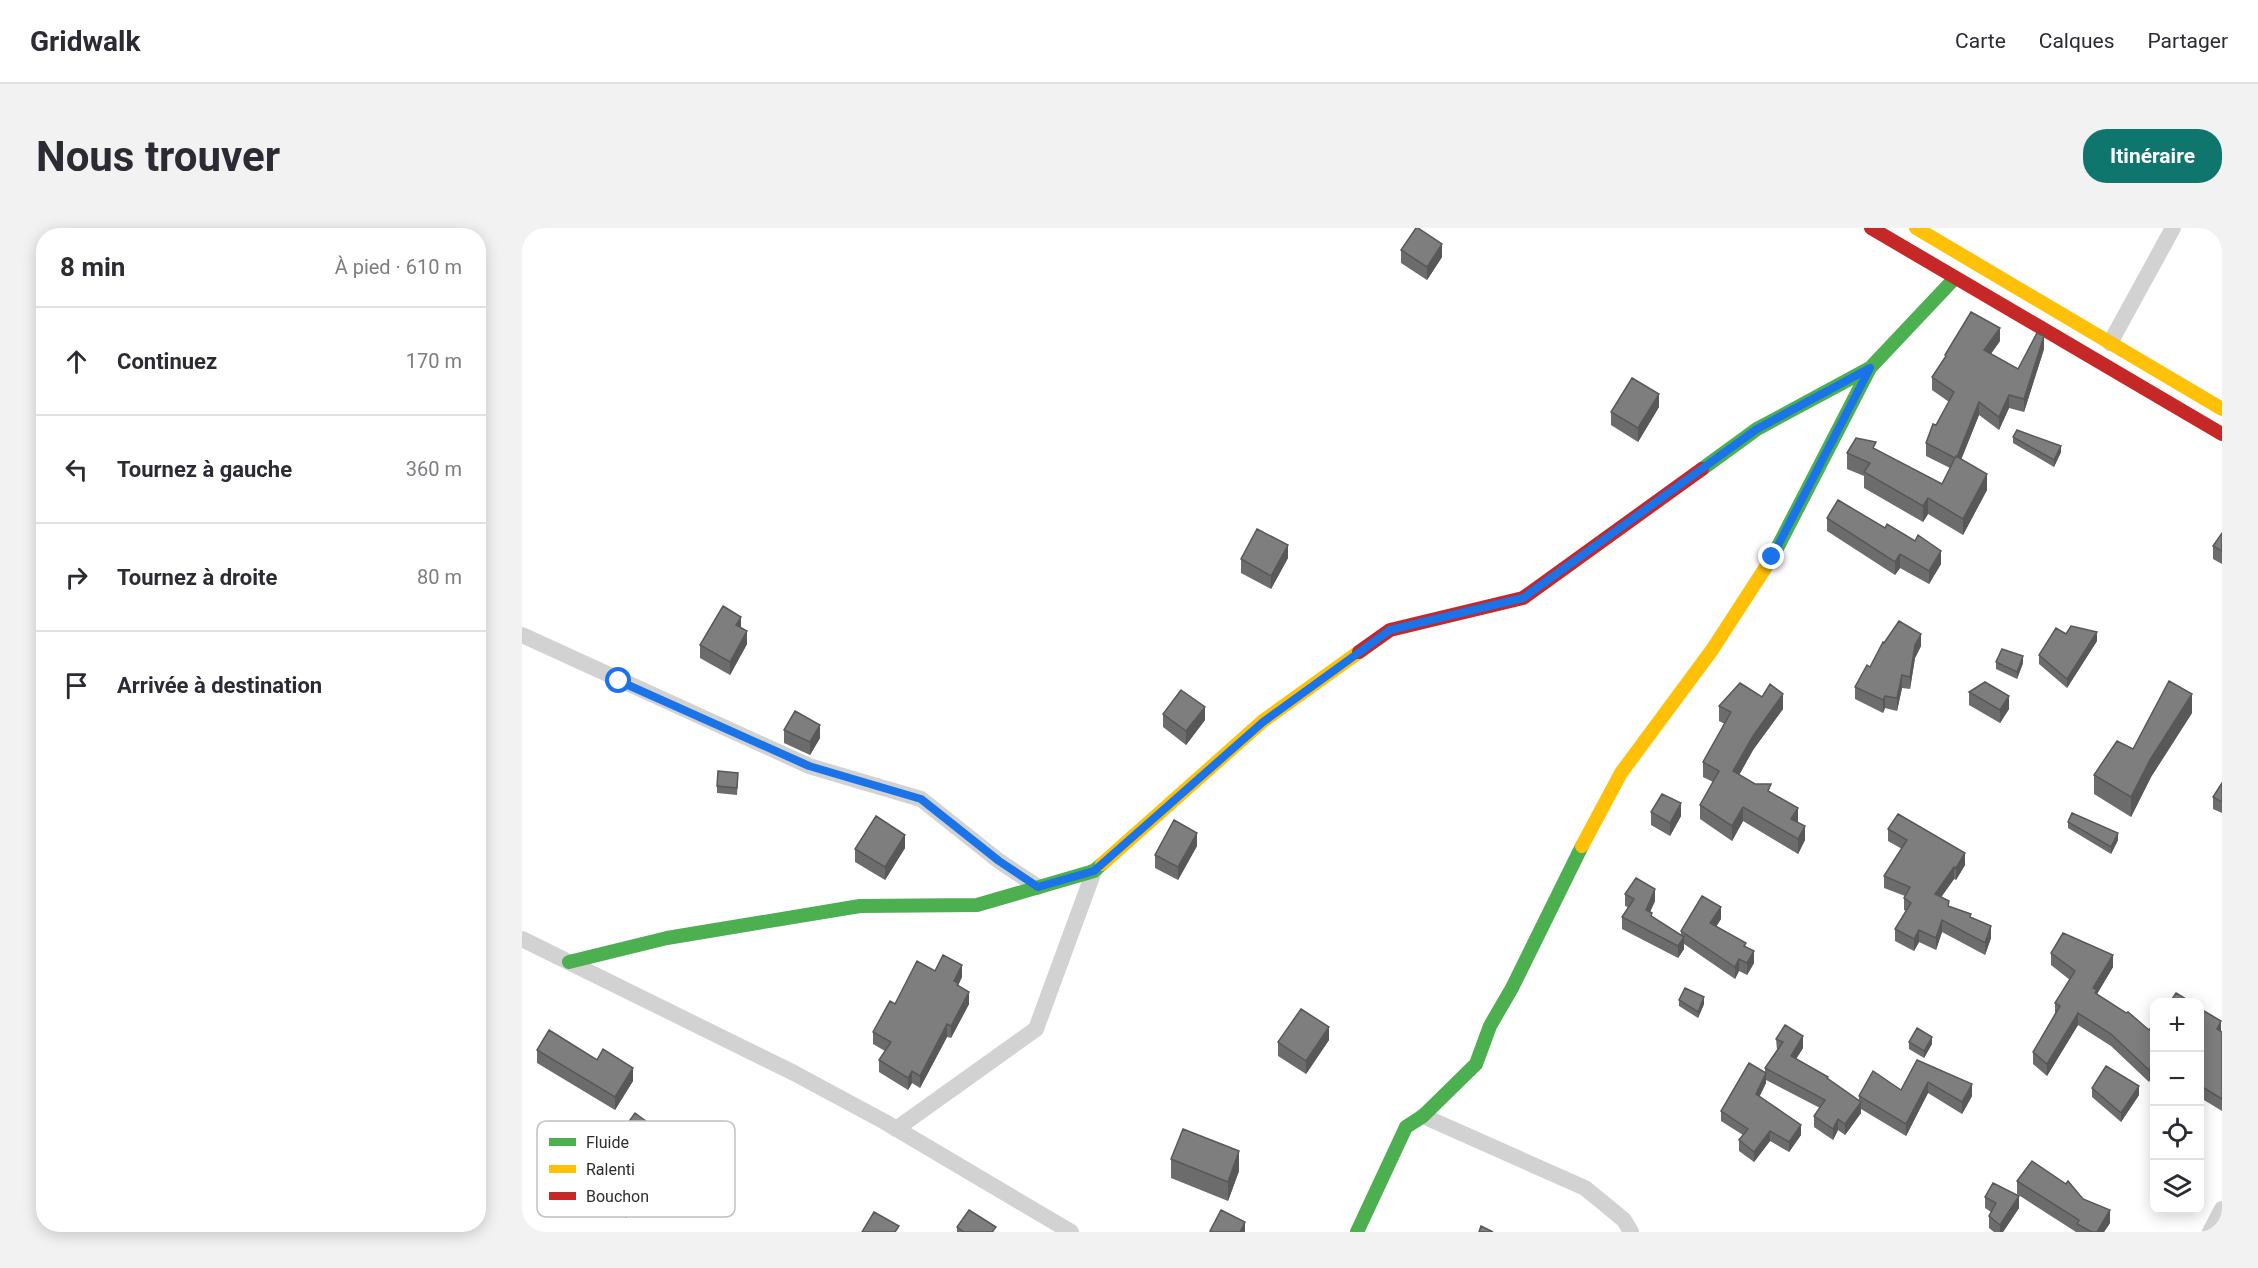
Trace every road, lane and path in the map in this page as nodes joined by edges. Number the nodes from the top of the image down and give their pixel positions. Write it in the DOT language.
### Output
graph roads {
  1 [pos="1871,228"];
  2 [pos="1916,228"];
  3 [pos="2173,228"];
  4 [pos="1954,278"];
  5 [pos="2110,343"];
  6 [pos="1870,368"];
  7 [pos="2222,410"];
  8 [pos="2222,434"];
  9 [pos="522,635"];
  10 [pos="1094,871"];
  11 [pos="1038,887"];
  12 [pos="522,939"];
  13 [pos="569,962"];
  14 [pos="1423,1116"];
  15 [pos="896,1129"];
  16 [pos="2222,1209"];
  17 [pos="1071,1232"];
  18 [pos="1357,1232"];
  19 [pos="1631,1232"];
  20 [pos="2210,1232"];
  1 -- 4 [label="street"];
  2 -- 5 [label="street"];
  3 -- 5 [label="street"];
  4 -- 6 [label="street"];
  4 -- 8 [label="street"];
  5 -- 7 [label="street"];
  6 -- 10 [label="street"];
  6 -- 14 [label="street"];
  9 -- 11 [label="street"];
  10 -- 11 [label="street"];
  10 -- 15 [label="street"];
  11 -- 13 [label="street"];
  12 -- 13 [label="street"];
  13 -- 15 [label="street"];
  14 -- 18 [label="street"];
  14 -- 19 [label="street"];
  15 -- 17 [label="street"];
  16 -- 20 [label="street"];
}
